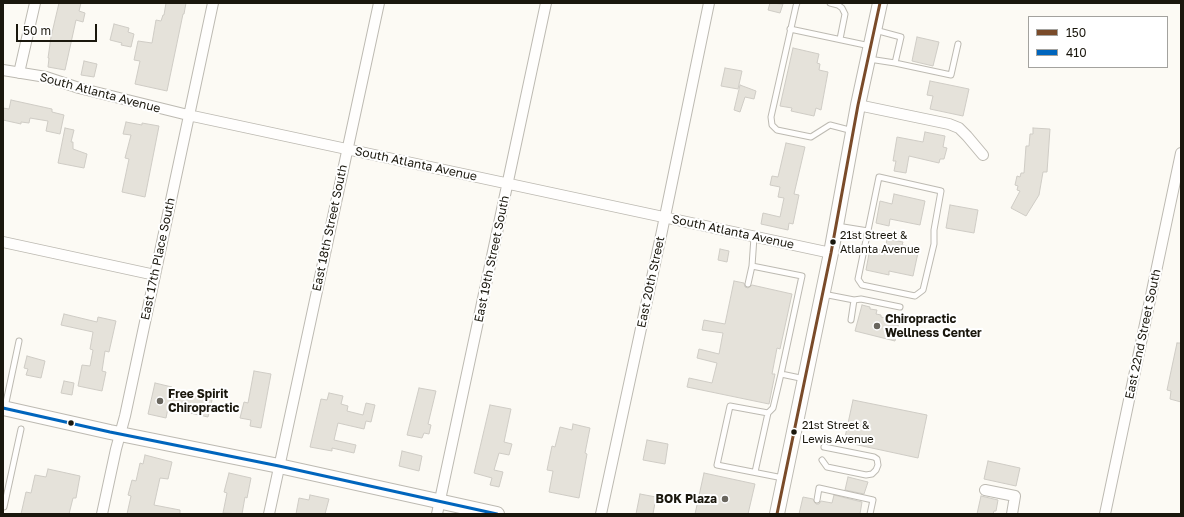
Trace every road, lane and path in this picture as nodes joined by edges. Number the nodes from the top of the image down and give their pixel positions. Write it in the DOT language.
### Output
graph roads {
  1 [pos="35,3"];
  2 [pos="213,3"];
  3 [pos="379,3"];
  4 [pos="546,3"];
  5 [pos="709,3"];
  6 [pos="798,3"];
  7 [pos="830,3"];
  8 [pos="880,3"];
  9 [pos="790,29"];
  10 [pos="874,30"];
  11 [pos="840,39"];
  12 [pos="958,44"];
  13 [pos="869,53"];
  14 [pos="895,63"];
  15 [pos="3,70"];
  16 [pos="19,74"];
  17 [pos="858,105"];
  18 [pos="188,115"];
  19 [pos="853,131"];
  20 [pos="347,149"];
  21 [pos="983,155"];
  22 [pos="1180,158"];
  23 [pos="508,184"];
  24 [pos="664,218"];
  25 [pos="836,225"];
  26 [pos="868,231"];
  27 [pos="754,237"];
  28 [pos="3,242"];
  29 [pos="831,253"];
  30 [pos="752,266"];
  31 [pos="155,276"];
  32 [pos="748,284"];
  33 [pos="822,293"];
  34 [pos="854,300"];
  35 [pos="900,307"];
  36 [pos="851,320"];
  37 [pos="19,341"];
  38 [pos="781,374"];
  39 [pos="805,379"];
  40 [pos="4,408"];
  41 [pos="768,413"];
  42 [pos="21,429"];
  43 [pos="120,434"];
  44 [pos="824,447"];
  45 [pos="822,460"];
  46 [pos="279,466"];
  47 [pos="755,472"];
  48 [pos="784,479"];
  49 [pos="986,490"];
  50 [pos="817,500"];
  51 [pos="3,507"];
  52 [pos="438,508"];
  53 [pos="102,514"];
  54 [pos="269,514"];
  55 [pos="497,514"];
  56 [pos="601,514"];
  57 [pos="777,514"];
  58 [pos="870,514"];
  59 [pos="1012,514"];
  60 [pos="1105,514"];
  1 -- 16 [label="street"];
  2 -- 18 [label="street, East 17th Place South"];
  3 -- 20 [label="street, East 18th Street South"];
  4 -- 23 [label="street, East 19th Street South"];
  5 -- 24 [label="street, East 20th Street"];
  6 -- 9 [label="lane"];
  7 -- 11 [label="lane"];
  8 -- 10 [label="main road"];
  9 -- 11 [label="lane"];
  9 -- 19 [label="lane"];
  10 -- 13 [label="main road"];
  10 -- 14 [label="lane"];
  11 -- 13 [label="lane"];
  12 -- 14 [label="lane"];
  13 -- 14 [label="lane"];
  13 -- 17 [label="main road"];
  15 -- 16 [label="street, South Atlanta Avenue"];
  16 -- 18 [label="street, South Atlanta Avenue"];
  17 -- 19 [label="main road"];
  17 -- 21 [label="street"];
  18 -- 20 [label="street, South Atlanta Avenue"];
  18 -- 31 [label="street, East 17th Place South"];
  19 -- 25 [label="main road"];
  20 -- 23 [label="street, South Atlanta Avenue"];
  20 -- 46 [label="street, East 18th Street South"];
  22 -- 60 [label="street, East 22nd Street South"];
  23 -- 24 [label="street, South Atlanta Avenue"];
  23 -- 52 [label="street, East 19th Street South"];
  24 -- 27 [label="street, South Atlanta Avenue"];
  24 -- 56 [label="street, East 20th Street"];
  25 -- 26 [label="lane"];
  25 -- 29 [label="main road"];
  26 -- 26 [label="lane"];
  27 -- 29 [label="street, South Atlanta Avenue"];
  27 -- 30 [label="lane"];
  28 -- 31 [label="street"];
  29 -- 33 [label="main road"];
  30 -- 32 [label="lane"];
  30 -- 38 [label="lane"];
  31 -- 43 [label="street, East 17th Place South"];
  33 -- 34 [label="lane"];
  33 -- 39 [label="main road"];
  34 -- 35 [label="lane"];
  34 -- 36 [label="lane"];
  37 -- 40 [label="lane"];
  38 -- 39 [label="lane"];
  38 -- 41 [label="lane"];
  39 -- 48 [label="main road"];
  40 -- 43 [label="main road"];
  41 -- 47 [label="lane"];
  41 -- 47 [label="lane"];
  42 -- 51 [label="lane"];
  43 -- 46 [label="main road"];
  43 -- 53 [label="street, East 17th Place South"];
  44 -- 45 [label="lane"];
  46 -- 52 [label="main road"];
  46 -- 54 [label="street, East 18th Street South"];
  47 -- 48 [label="lane"];
  48 -- 57 [label="main road"];
  49 -- 59 [label="street"];
  50 -- 58 [label="lane"];
  52 -- 55 [label="main road"];
}
